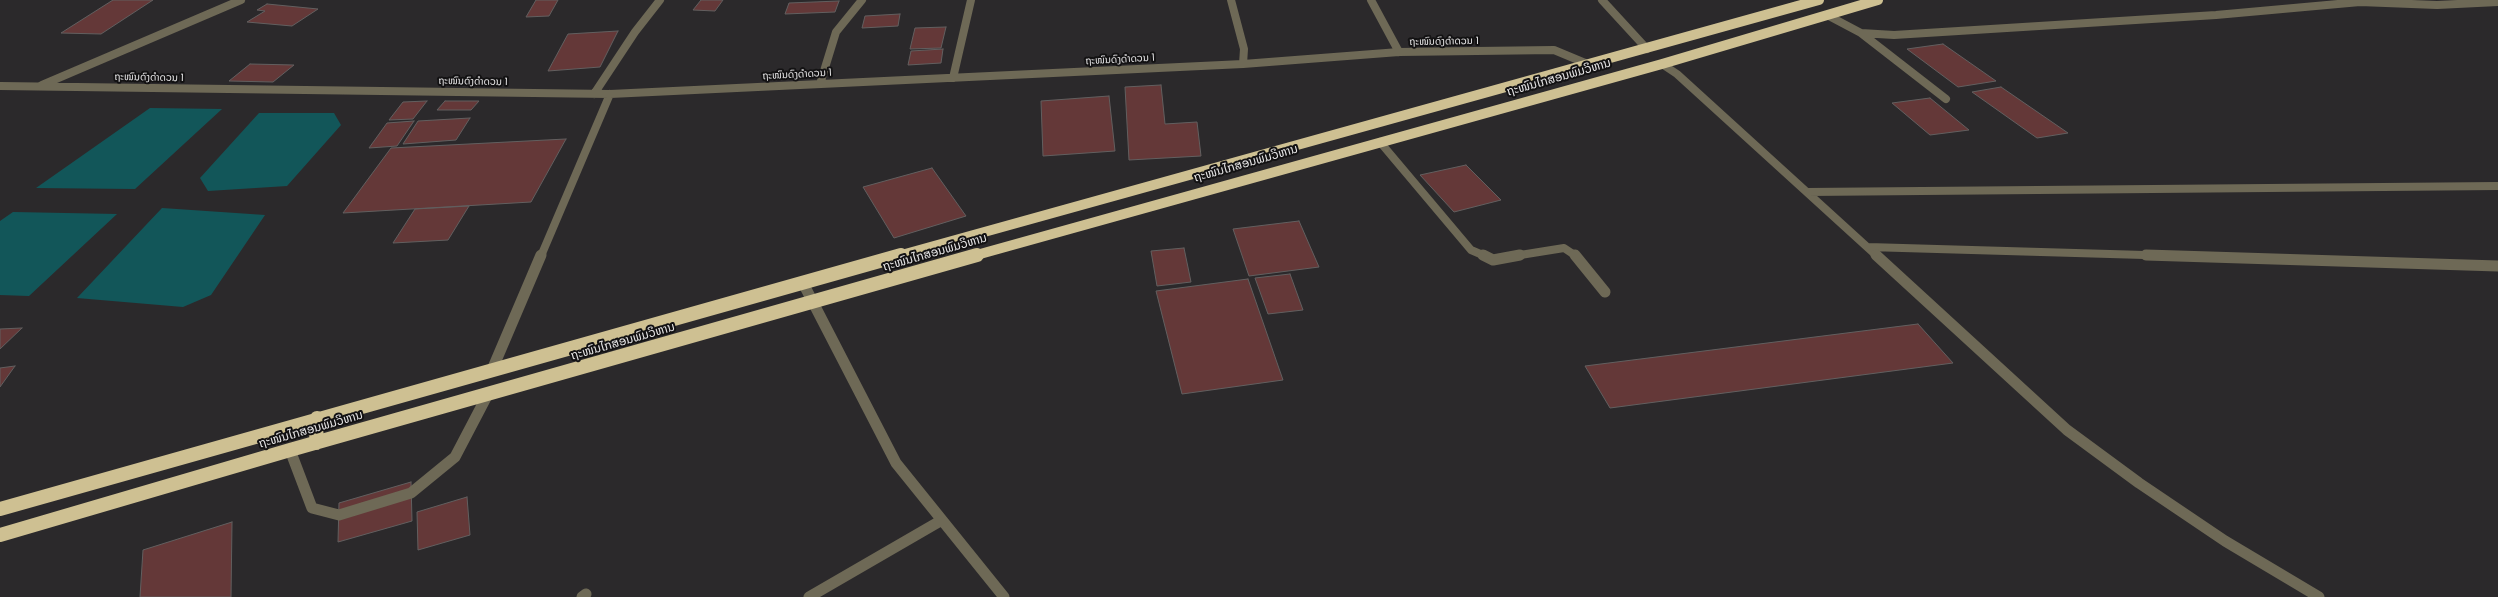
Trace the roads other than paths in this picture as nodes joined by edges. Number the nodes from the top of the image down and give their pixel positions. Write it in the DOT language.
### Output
graph roads {
  1 [pos="241,0"];
  2 [pos="660,0"];
  3 [pos="862,0"];
  4 [pos="971,0"];
  5 [pos="1231,0"];
  6 [pos="1371,0"];
  7 [pos="1602,0"];
  8 [pos="1819,0"];
  9 [pos="1878,0"];
  10 [pos="2498,2"];
  11 [pos="1827,15"];
  12 [pos="1861,32"];
  13 [pos="1647,49"];
  14 [pos="1399,52"];
  15 [pos="1243,64"];
  16 [pos="1662,64"];
  17 [pos="1590,65"];
  18 [pos="953,78"];
  19 [pos="820,84"];
  20 [pos="0,86"];
  21 [pos="38,87"];
  22 [pos="594,94"];
  23 [pos="610,94"];
  24 [pos="1946,99"];
  25 [pos="1380,142"];
  26 [pos="2498,186"];
  27 [pos="1808,192"];
  28 [pos="1868,247"];
  29 [pos="2498,266"];
  30 [pos="803,283"];
  31 [pos="1605,292"];
  32 [pos="811,303"];
  33 [pos="492,370"];
  34 [pos="488,394"];
  35 [pos="317,418"];
  36 [pos="316,443"];
  37 [pos="290,450"];
  38 [pos="0,509"];
  39 [pos="942,520"];
  40 [pos="0,535"];
  41 [pos="809,597"];
  42 [pos="1004,597"];
  43 [pos="2319,597"];
  1 -- 21 [label="street"];
  2 -- 22 [label="street"];
  3 -- 19 [label="street"];
  4 -- 18 [label="street"];
  5 -- 15 [label="street"];
  6 -- 14 [label="street"];
  7 -- 13 [label="street"];
  8 -- 13 [label="highway, ຖະໜົນໄກສອນພົມວິຫານ"];
  9 -- 11 [label="highway, ຖະໜົນໄກສອນພົມວິຫານ"];
  10 -- 12 [label="street"];
  11 -- 12 [label="street"];
  11 -- 16 [label="highway, ຖະໜົນໄກສອນພົມວິຫານ"];
  12 -- 24 [label="street"];
  13 -- 17 [label="highway, ຖະໜົນໄກສອນພົມວິຫານ"];
  14 -- 15 [label="street, ຖະໜົນດົງດຳດວນ 1"];
  14 -- 17 [label="street, ຖະໜົນດົງດຳດວນ 1"];
  15 -- 18 [label="street, ຖະໜົນດົງດຳດວນ 1"];
  16 -- 25 [label="highway, ຖະໜົນໄກສອນພົມວິຫານ"];
  16 -- 27 [label="street"];
  17 -- 30 [label="highway, ຖະໜົນໄກສອນພົມວິຫານ"];
  18 -- 19 [label="street, ຖະໜົນດົງດຳດວນ 1"];
  19 -- 23 [label="street, ຖະໜົນດົງດຳດວນ 1"];
  20 -- 21 [label="street, ຖະໜົນດົງດຳດວນ 1"];
  21 -- 22 [label="street, ຖະໜົນດົງດຳດວນ 1"];
  22 -- 23 [label="street, ຖະໜົນດົງດຳດວນ 1"];
  23 -- 33 [label="street"];
  25 -- 31 [label="street"];
  25 -- 32 [label="highway, ຖະໜົນໄກສອນພົມວິຫານ"];
  26 -- 27 [label="street"];
  27 -- 28 [label="street"];
  28 -- 29 [label="street"];
  28 -- 43 [label="street"];
  30 -- 32 [label="street"];
  30 -- 33 [label="highway, ຖະໜົນໄກສອນພົມວິຫານ"];
  32 -- 34 [label="highway, ຖະໜົນໄກສອນພົມວິຫານ"];
  32 -- 39 [label="street"];
  33 -- 35 [label="highway, ຖະໜົນໄກສອນພົມວິຫານ"];
  34 -- 36 [label="highway, ຖະໜົນໄກສອນພົມວິຫານ"];
  34 -- 37 [label="street"];
  35 -- 36 [label="highway"];
  35 -- 38 [label="highway, ຖະໜົນໄກສອນພົມວິຫານ"];
  36 -- 37 [label="highway, ຖະໜົນໄກສອນພົມວິຫານ"];
  37 -- 40 [label="highway, ຖະໜົນໄກສອນພົມວິຫານ"];
  39 -- 41 [label="street"];
  39 -- 42 [label="street"];
}
